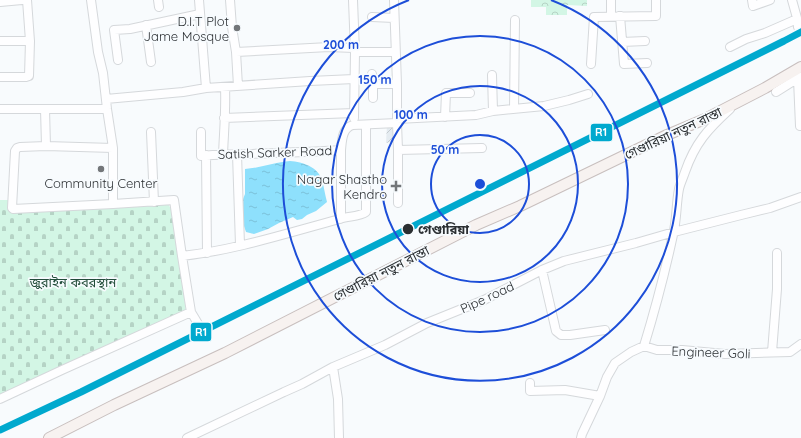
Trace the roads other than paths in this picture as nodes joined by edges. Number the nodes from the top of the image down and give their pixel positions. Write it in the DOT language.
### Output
graph roads {
  1 [pos="22,0"];
  2 [pos="27,0"];
  3 [pos="91,0"];
  4 [pos="199,0"];
  5 [pos="230,0"];
  6 [pos="353,0"];
  7 [pos="394,0"];
  8 [pos="611,0"];
  9 [pos="656,0"];
  10 [pos="752,0"];
  11 [pos="770,0"];
  12 [pos="792,0"];
  13 [pos="0,2"];
  14 [pos="200,14"];
  15 [pos="372,16"];
  16 [pos="615,16"];
  17 [pos="394,18"];
  18 [pos="798,18"];
  19 [pos="515,20"];
  20 [pos="146,25"];
  21 [pos="801,32"];
  22 [pos="0,41"];
  23 [pos="30,41"];
  24 [pos="645,41"];
  25 [pos="622,42"];
  26 [pos="730,47"];
  27 [pos="354,50"];
  28 [pos="236,52"];
  29 [pos="395,52"];
  30 [pos="118,60"];
  31 [pos="151,62"];
  32 [pos="647,63"];
  33 [pos="591,64"];
  34 [pos="801,67"];
  35 [pos="372,74"];
  36 [pos="492,75"];
  37 [pos="0,77"];
  38 [pos="800,78"];
  39 [pos="354,80"];
  40 [pos="373,84"];
  41 [pos="397,84"];
  42 [pos="238,86"];
  43 [pos="225,87"];
  44 [pos="206,88"];
  45 [pos="776,92"];
  46 [pos="470,93"];
  47 [pos="588,94"];
  48 [pos="373,98"];
  49 [pos="106,99"];
  50 [pos="738,102"];
  51 [pos="0,109"];
  52 [pos="45,109"];
  53 [pos="107,109"];
  54 [pos="514,109"];
  55 [pos="493,111"];
  56 [pos="354,113"];
  57 [pos="445,117"];
  58 [pos="224,118"];
  59 [pos="397,121"];
  60 [pos="354,124"];
  61 [pos="366,124"];
  62 [pos="800,126"];
  63 [pos="151,132"];
  64 [pos="201,132"];
  65 [pos="46,146"];
  66 [pos="113,148"];
  67 [pos="482,148"];
  68 [pos="341,150"];
  69 [pos="398,150"];
  70 [pos="223,154"];
  71 [pos="237,154"];
  72 [pos="206,155"];
  73 [pos="801,197"];
  74 [pos="154,202"];
  75 [pos="398,203"];
  76 [pos="113,204"];
  77 [pos="341,218"];
  78 [pos="674,232"];
  79 [pos="240,246"];
  80 [pos="207,253"];
  81 [pos="777,253"];
  82 [pos="182,256"];
  83 [pos="542,270"];
  84 [pos="191,312"];
  85 [pos="605,330"];
  86 [pos="203,332"];
  87 [pos="801,344"];
  88 [pos="644,346"];
  89 [pos="772,352"];
  90 [pos="333,368"];
  91 [pos="530,382"];
  92 [pos="600,396"];
  93 [pos="0,399"];
  94 [pos="196,436"];
  95 [pos="48,438"];
  96 [pos="187,438"];
  97 [pos="339,438"];
  98 [pos="581,438"];
  1 -- 13 [label="street"];
  2 -- 23 [label="street"];
  3 -- 49 [label="street"];
  4 -- 14 [label="street"];
  5 -- 28 [label="street"];
  6 -- 27 [label="street"];
  7 -- 17 [label="street"];
  8 -- 16 [label="street"];
  9 -- 16 [label="street"];
  10 -- 11 [label="street"];
  12 -- 18 [label="street"];
  14 -- 20 [label="street"];
  14 -- 44 [label="street"];
  15 -- 17 [label="street"];
  16 -- 25 [label="street"];
  16 -- 33 [label="street"];
  17 -- 29 [label="street"];
  18 -- 21 [label="street"];
  18 -- 26 [label="street"];
  19 -- 54 [label="street"];
  20 -- 30 [label="street"];
  20 -- 31 [label="street"];
  22 -- 23 [label="street"];
  23 -- 37 [label="street"];
  24 -- 25 [label="street"];
  25 -- 32 [label="street"];
  27 -- 28 [label="street"];
  27 -- 29 [label="street"];
  27 -- 39 [label="street"];
  28 -- 42 [label="street"];
  29 -- 41 [label="street"];
  34 -- 50 [label="main road, গেণ্ডারিয়া নতুন রাস্তা"];
  35 -- 40 [label="street"];
  36 -- 55 [label="street"];
  38 -- 45 [label="street"];
  38 -- 62 [label="street"];
  39 -- 42 [label="street"];
  39 -- 56 [label="street"];
  40 -- 41 [label="street"];
  40 -- 48 [label="street"];
  41 -- 59 [label="street"];
  42 -- 43 [label="street"];
  43 -- 44 [label="street"];
  43 -- 58 [label="street"];
  44 -- 49 [label="street"];
  46 -- 57 [label="street"];
  47 -- 54 [label="street"];
  49 -- 53 [label="street"];
  50 -- 78 [label="street"];
  50 -- 95 [label="main road, গেণ্ডারিয়া নতুন রাস্তা"];
  51 -- 52 [label="street"];
  52 -- 53 [label="street"];
  52 -- 65 [label="street"];
  53 -- 66 [label="street"];
  54 -- 55 [label="street"];
  55 -- 57 [label="street"];
  56 -- 58 [label="street"];
  56 -- 60 [label="street"];
  57 -- 59 [label="street"];
  58 -- 70 [label="street"];
  59 -- 61 [label="street"];
  59 -- 69 [label="street"];
  60 -- 61 [label="street"];
  60 -- 68 [label="street, Satish Sarker Road"];
  61 -- 77 [label="street"];
  63 -- 74 [label="street"];
  64 -- 72 [label="street"];
  65 -- 66 [label="street"];
  65 -- 76 [label="street"];
  66 -- 76 [label="street"];
  67 -- 69 [label="street"];
  68 -- 71 [label="street, Satish Sarker Road"];
  68 -- 77 [label="street"];
  69 -- 75 [label="street"];
  70 -- 71 [label="street, Satish Sarker Road"];
  70 -- 72 [label="street, Satish Sarker Road"];
  71 -- 79 [label="street"];
  72 -- 80 [label="street"];
  73 -- 78 [label="street, Pipe road"];
  74 -- 76 [label="street"];
  74 -- 82 [label="street"];
  77 -- 79 [label="street"];
  78 -- 83 [label="street, Pipe road"];
  78 -- 88 [label="street"];
  79 -- 80 [label="street"];
  80 -- 82 [label="street"];
  81 -- 89 [label="street"];
  82 -- 84 [label="street"];
  83 -- 85 [label="street"];
  83 -- 90 [label="street, Pipe road"];
  84 -- 86 [label="street"];
  84 -- 93 [label="street"];
  87 -- 89 [label="street, Engineer Goli"];
  88 -- 89 [label="street, Engineer Goli"];
  88 -- 92 [label="street"];
  90 -- 94 [label="street, Pipe road"];
  90 -- 97 [label="street"];
  91 -- 92 [label="street"];
  92 -- 98 [label="street"];
  94 -- 96 [label="street, Pipe road"];
}
